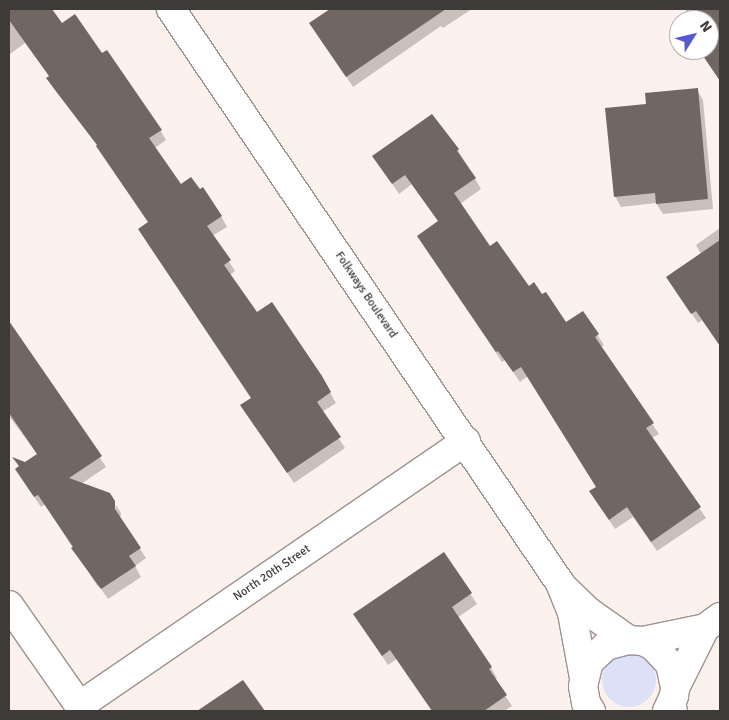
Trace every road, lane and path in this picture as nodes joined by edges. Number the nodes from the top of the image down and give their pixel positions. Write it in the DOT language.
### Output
graph roads {
  1 [pos="172,9"];
  2 [pos="466,442"];
  3 [pos="560,583"];
  4 [pos="9,605"];
  5 [pos="712,622"];
  6 [pos="636,640"];
  7 [pos="584,678"];
  8 [pos="672,704"];
  9 [pos="81,709"];
  10 [pos="591,711"];
  1 -- 2 [label="street, Folkways Boulevard"];
  2 -- 3 [label="street, Folkways Boulevard"];
  2 -- 9 [label="street, North 20th Street"];
  3 -- 6 [label="street, Folkways Boulevard"];
  3 -- 7 [label="street, Folkways Boulevard"];
  4 -- 9 [label="street"];
  5 -- 6 [label="street"];
  5 -- 8 [label="street"];
  6 -- 7 [label="street"];
  6 -- 8 [label="street, Folkways Boulevard"];
  7 -- 10 [label="street, Folkways Boulevard"];
}
